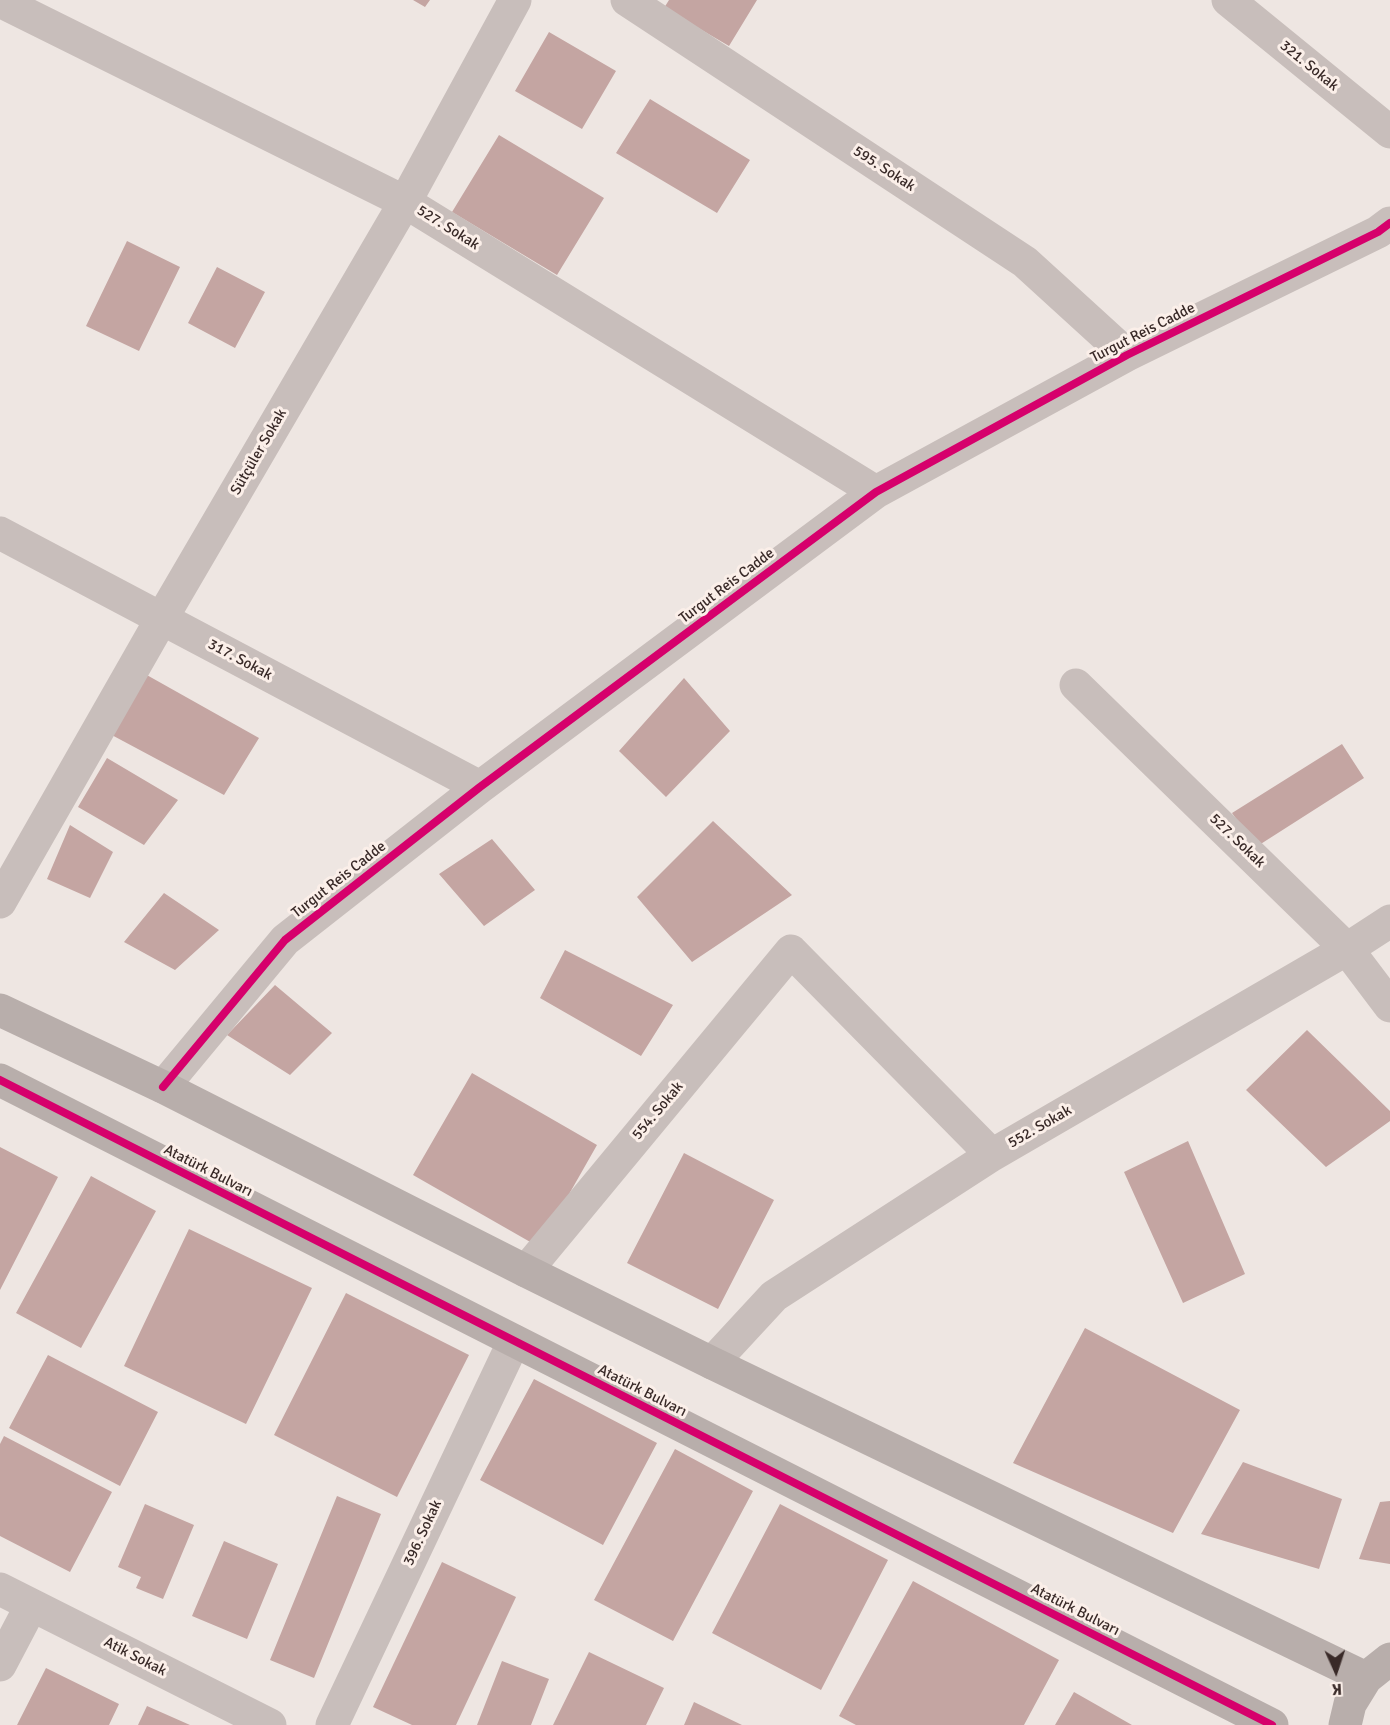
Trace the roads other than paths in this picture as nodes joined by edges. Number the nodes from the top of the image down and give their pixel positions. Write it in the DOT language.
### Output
graph roads {
  1 [pos="515,0"];
  2 [pos="627,0"];
  3 [pos="1228,0"];
  4 [pos="0,1"];
  5 [pos="1390,132"];
  6 [pos="405,202"];
  7 [pos="1386,237"];
  8 [pos="1127,355"];
  9 [pos="876,492"];
  10 [pos="0,533"];
  11 [pos="162,618"];
  12 [pos="1076,685"];
  13 [pos="480,787"];
  14 [pos="0,902"];
  15 [pos="1390,921"];
  16 [pos="1347,948"];
  17 [pos="1390,1005"];
  18 [pos="0,1010"];
  19 [pos="0,1080"];
  20 [pos="163,1087"];
  21 [pos="992,1155"];
  22 [pos="526,1271"];
  23 [pos="514,1341"];
  24 [pos="712,1363"];
  25 [pos="0,1589"];
  26 [pos="32,1606"];
  27 [pos="0,1665"];
  28 [pos="1378,1669"];
  29 [pos="270,1725"];
  30 [pos="332,1725"];
  31 [pos="1272,1725"];
  32 [pos="1345,1725"];
  1 -- 6 [label="street, Sütçüler Sokak"];
  2 -- 8 [label="street, 595. Sokak"];
  3 -- 5 [label="street, 321. Sokak"];
  4 -- 6 [label="street, 527. Sokak"];
  6 -- 9 [label="street, 527. Sokak"];
  6 -- 11 [label="street, Sütçüler Sokak"];
  7 -- 8 [label="street, Turgut Reis Cadde"];
  8 -- 9 [label="street, Turgut Reis Cadde"];
  9 -- 13 [label="street, Turgut Reis Cadde"];
  10 -- 11 [label="street, 317. Sokak"];
  11 -- 13 [label="street, 317. Sokak"];
  11 -- 14 [label="street, Sütçüler Sokak"];
  12 -- 16 [label="street, 527. Sokak"];
  13 -- 20 [label="street, Turgut Reis Cadde"];
  15 -- 16 [label="street, 552. Sokak"];
  16 -- 17 [label="street, 527. Sokak"];
  16 -- 21 [label="street, 552. Sokak"];
  18 -- 20 [label="main road"];
  19 -- 23 [label="main road, Atatürk Bulvarı"];
  20 -- 22 [label="main road"];
  21 -- 22 [label="street, 554. Sokak"];
  21 -- 24 [label="street, 552. Sokak"];
  22 -- 24 [label="main road"];
  23 -- 30 [label="street, 396. Sokak"];
  23 -- 31 [label="main road, Atatürk Bulvarı"];
  24 -- 28 [label="main road"];
  25 -- 26 [label="street, Atik Sokak"];
  26 -- 27 [label="street"];
  26 -- 29 [label="street, Atik Sokak"];
  28 -- 32 [label="main road"];
}
